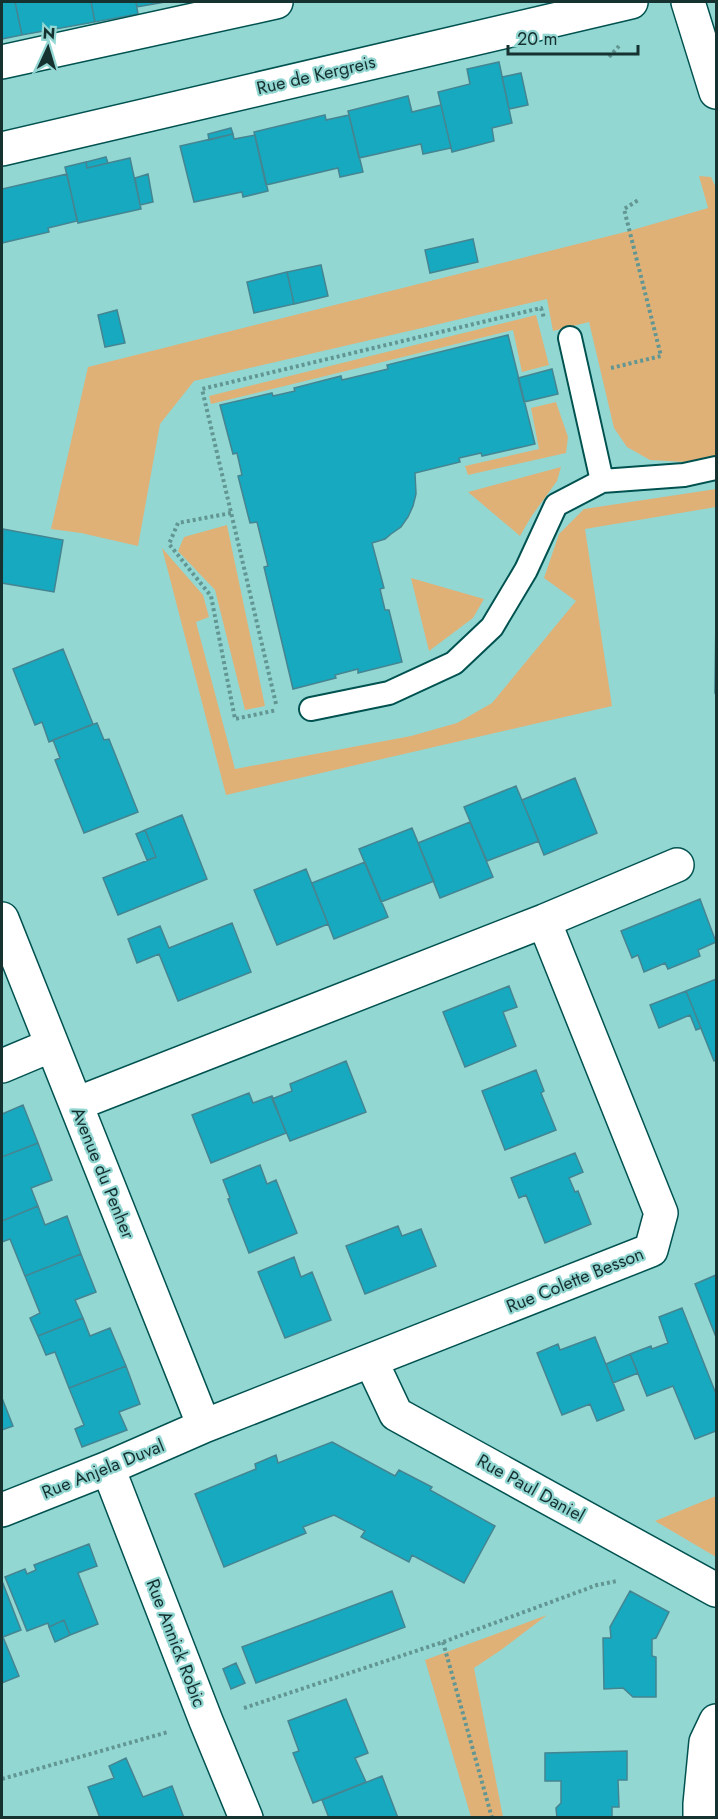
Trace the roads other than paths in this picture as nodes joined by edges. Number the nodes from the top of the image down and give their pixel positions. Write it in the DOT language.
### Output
graph roads {
  1 [pos="276,2"];
  2 [pos="631,2"];
  3 [pos="688,2"];
  4 [pos="2,62"];
  5 [pos="717,92"];
  6 [pos="2,149"];
  7 [pos="570,338"];
  8 [pos="717,468"];
  9 [pos="602,481"];
  10 [pos="310,709"];
  11 [pos="676,865"];
  12 [pos="2,919"];
  13 [pos="544,921"];
  14 [pos="52,1045"];
  15 [pos="2,1066"];
  16 [pos="76,1104"];
  17 [pos="371,1361"];
  18 [pos="204,1426"];
  19 [pos="108,1468"];
  20 [pos="2,1510"];
  21 [pos="717,1590"];
  22 [pos="717,1721"];
  23 [pos="246,1818"];
  24 [pos="700,1818"];
  1 -- 4 [label="street"];
  2 -- 6 [label="street, Rue de Kergreis"];
  3 -- 5 [label="street"];
  7 -- 9 [label="lane"];
  8 -- 9 [label="lane"];
  9 -- 10 [label="lane"];
  11 -- 13 [label="street"];
  12 -- 14 [label="street, Avenue du Penher"];
  13 -- 16 [label="street"];
  13 -- 17 [label="street, Rue Colette Besson"];
  14 -- 15 [label="street"];
  14 -- 16 [label="street, Avenue du Penher"];
  16 -- 18 [label="street, Avenue du Penher"];
  17 -- 18 [label="street, Rue Colette Besson"];
  17 -- 21 [label="street, Rue Paul Daniel"];
  18 -- 19 [label="street, Rue Anjela Duval"];
  19 -- 20 [label="street, Rue Anjela Duval"];
  19 -- 23 [label="street, Rue Annick Robic"];
  22 -- 24 [label="street"];
}
